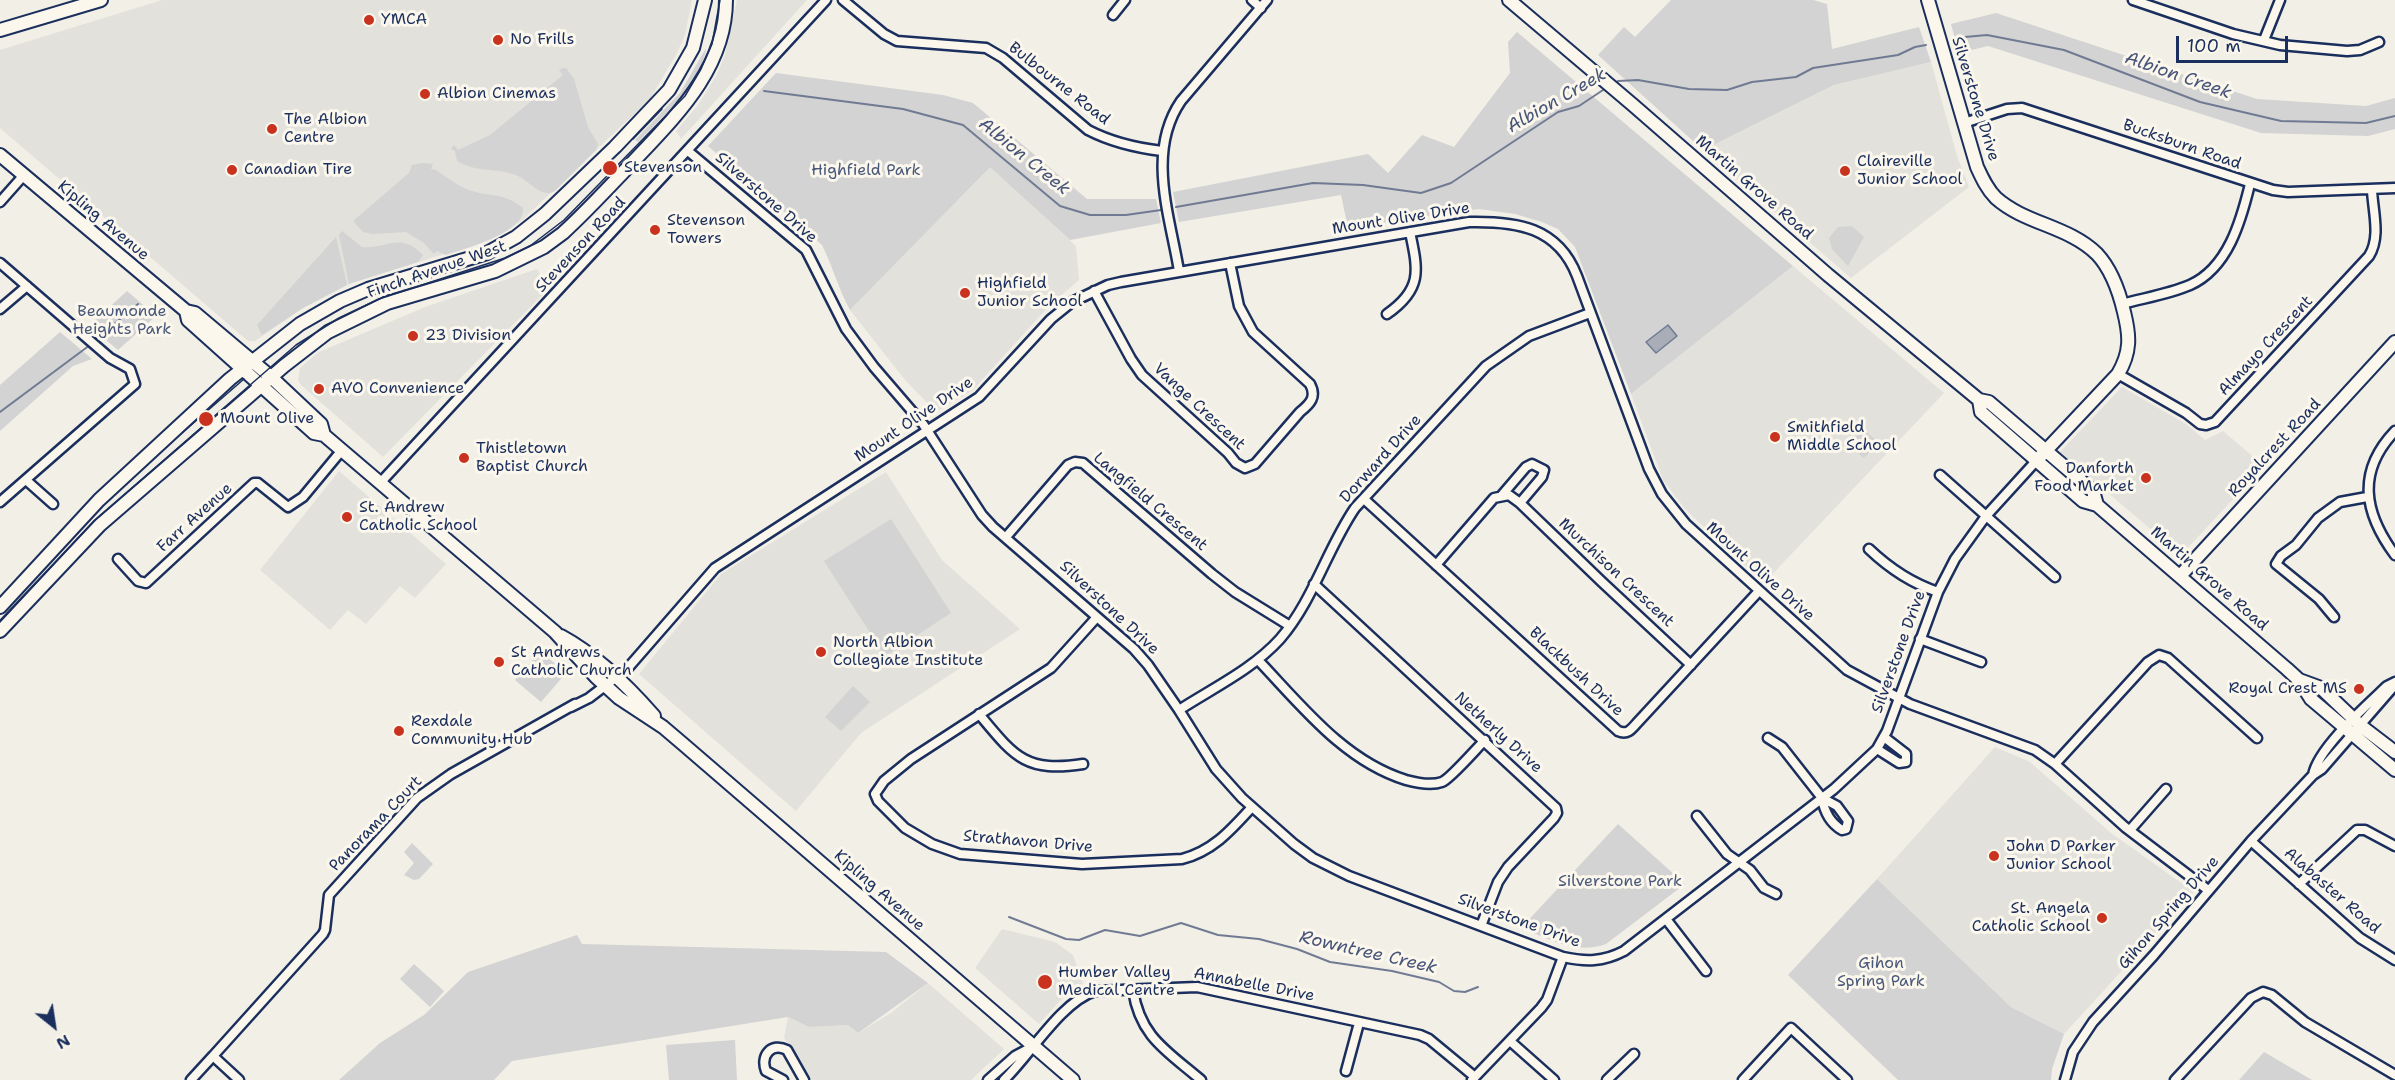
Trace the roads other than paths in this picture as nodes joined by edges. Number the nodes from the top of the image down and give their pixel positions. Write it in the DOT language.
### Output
graph roads {
  1 [pos="101,0"];
  2 [pos="705,0"];
  3 [pos="726,0"];
  4 [pos="826,0"];
  5 [pos="843,0"];
  6 [pos="1125,0"];
  7 [pos="1252,0"];
  8 [pos="1267,0"];
  9 [pos="1509,0"];
  10 [pos="1928,0"];
  11 [pos="2133,0"];
  12 [pos="2280,0"];
  13 [pos="1261,8"];
  14 [pos="1113,15"];
  15 [pos="0,30"];
  16 [pos="2264,40"];
  17 [pos="2379,42"];
  18 [pos="1964,123"];
  19 [pos="1162,151"];
  20 [pos="687,152"];
  21 [pos="0,155"];
  22 [pos="24,175"];
  23 [pos="2250,184"];
  24 [pos="2395,189"];
  25 [pos="2372,190"];
  26 [pos="0,202"];
  27 [pos="1410,232"];
  28 [pos="0,263"];
  29 [pos="1230,263"];
  30 [pos="1179,271"];
  31 [pos="27,286"];
  32 [pos="1094,291"];
  33 [pos="2122,304"];
  34 [pos="0,309"];
  35 [pos="1590,313"];
  36 [pos="1387,314"];
  37 [pos="2395,342"];
  38 [pos="247,365"];
  39 [pos="2118,374"];
  40 [pos="271,377"];
  41 [pos="260,386"];
  42 [pos="2395,431"];
  43 [pos="927,432"];
  44 [pos="324,435"];
  45 [pos="342,450"];
  46 [pos="2041,456"];
  47 [pos="1940,475"];
  48 [pos="26,480"];
  49 [pos="381,482"];
  50 [pos="1502,495"];
  51 [pos="2367,497"];
  52 [pos="1364,499"];
  53 [pos="0,502"];
  54 [pos="1520,503"];
  55 [pos="53,504"];
  56 [pos="1986,516"];
  57 [pos="1006,537"];
  58 [pos="1869,549"];
  59 [pos="2395,555"];
  60 [pos="118,559"];
  61 [pos="1436,565"];
  62 [pos="2180,576"];
  63 [pos="2055,577"];
  64 [pos="1314,584"];
  65 [pos="1759,591"];
  66 [pos="1938,592"];
  67 [pos="0,606"];
  68 [pos="1097,617"];
  69 [pos="2334,617"];
  70 [pos="1290,626"];
  71 [pos="0,631"];
  72 [pos="555,632"];
  73 [pos="1920,639"];
  74 [pos="1258,660"];
  75 [pos="1981,662"];
  76 [pos="1691,665"];
  77 [pos="616,678"];
  78 [pos="2299,680"];
  79 [pos="2395,683"];
  80 [pos="601,689"];
  81 [pos="1899,698"];
  82 [pos="1179,710"];
  83 [pos="979,714"];
  84 [pos="2357,722"];
  85 [pos="663,727"];
  86 [pos="2348,732"];
  87 [pos="1884,737"];
  88 [pos="1768,738"];
  89 [pos="2257,738"];
  90 [pos="1485,740"];
  91 [pos="1877,749"];
  92 [pos="2395,752"];
  93 [pos="1083,764"];
  94 [pos="2055,764"];
  95 [pos="2395,770"];
  96 [pos="2166,789"];
  97 [pos="1822,798"];
  98 [pos="1252,807"];
  99 [pos="1697,816"];
  100 [pos="2130,830"];
  101 [pos="2251,841"];
  102 [pos="2395,846"];
  103 [pos="1739,862"];
  104 [pos="2299,884"];
  105 [pos="2208,890"];
  106 [pos="1776,894"];
  107 [pos="1666,919"];
  108 [pos="1481,926"];
  109 [pos="1563,957"];
  110 [pos="2395,960"];
  111 [pos="1706,971"];
  112 [pos="1133,990"];
  113 [pos="1359,1023"];
  114 [pos="1510,1041"];
  115 [pos="1033,1046"];
  116 [pos="1634,1054"];
  117 [pos="213,1056"];
  118 [pos="1346,1071"];
  119 [pos="2395,1075"];
  120 [pos="1474,1079"];
  121 [pos="191,1080"];
  122 [pos="239,1080"];
  123 [pos="783,1080"];
  124 [pos="804,1080"];
  125 [pos="988,1080"];
  126 [pos="1004,1080"];
  127 [pos="1072,1080"];
  128 [pos="1201,1080"];
  129 [pos="1554,1080"];
  130 [pos="1607,1080"];
  131 [pos="1743,1080"];
  132 [pos="1847,1080"];
  133 [pos="2066,1080"];
  134 [pos="2175,1080"];
  1 -- 15 [label="main road"];
  2 -- 38 [label="main road, Finch Avenue West"];
  3 -- 40 [label="main road, Finch Avenue West"];
  4 -- 20 [label="street, Stevenson Road"];
  5 -- 19 [label="street, Bulbourne Road"];
  6 -- 14 [label="street"];
  7 -- 13 [label="street"];
  8 -- 13 [label="street"];
  9 -- 46 [label="main road, Martin Grove Road"];
  10 -- 18 [label="main road, Silverstone Drive"];
  11 -- 16 [label="street"];
  12 -- 16 [label="street"];
  13 -- 19 [label="street"];
  16 -- 17 [label="street"];
  18 -- 23 [label="street, Bucksburn Road"];
  18 -- 33 [label="main road, Silverstone Drive"];
  19 -- 30 [label="street"];
  20 -- 43 [label="street, Silverstone Drive"];
  20 -- 49 [label="street, Stevenson Road"];
  21 -- 22 [label="main road, Kipling Avenue"];
  22 -- 26 [label="street"];
  22 -- 38 [label="main road, Kipling Avenue"];
  23 -- 25 [label="street, Bucksburn Road"];
  23 -- 33 [label="street"];
  24 -- 25 [label="street, Bucksburn Road"];
  25 -- 39 [label="street, Almayo Crescent"];
  27 -- 29 [label="street, Mount Olive Drive"];
  27 -- 35 [label="street, Mount Olive Drive"];
  27 -- 36 [label="street"];
  28 -- 31 [label="street"];
  29 -- 30 [label="street, Mount Olive Drive"];
  29 -- 32 [label="street, Vange Crescent"];
  30 -- 32 [label="street, Mount Olive Drive"];
  31 -- 34 [label="street"];
  31 -- 48 [label="street"];
  32 -- 43 [label="street, Mount Olive Drive"];
  33 -- 39 [label="main road, Silverstone Drive"];
  35 -- 52 [label="street, Dorward Drive"];
  35 -- 65 [label="street, Mount Olive Drive"];
  37 -- 62 [label="main road, Royalcrest Road"];
  38 -- 40 [label="main road, Kipling Avenue"];
  38 -- 41 [label="main road, Kipling Avenue"];
  38 -- 67 [label="main road, Finch Avenue West"];
  39 -- 46 [label="main road, Silverstone Drive"];
  40 -- 41 [label="main road, Finch Avenue West"];
  40 -- 44 [label="main road, Kipling Avenue"];
  41 -- 44 [label="main road, Kipling Avenue"];
  41 -- 71 [label="main road, Finch Avenue West"];
  42 -- 51 [label="street"];
  43 -- 57 [label="street, Silverstone Drive"];
  43 -- 77 [label="street, Mount Olive Drive"];
  44 -- 45 [label="main road, Kipling Avenue"];
  45 -- 49 [label="main road, Kipling Avenue"];
  45 -- 60 [label="street, Farr Avenue"];
  46 -- 56 [label="street, Silverstone Drive"];
  46 -- 62 [label="main road, Martin Grove Road"];
  47 -- 56 [label="street"];
  48 -- 53 [label="street"];
  48 -- 55 [label="street"];
  49 -- 72 [label="main road, Kipling Avenue"];
  50 -- 54 [label="street, Murchison Crescent"];
  50 -- 54 [label="street"];
  50 -- 61 [label="street"];
  51 -- 59 [label="street"];
  51 -- 69 [label="street"];
  52 -- 61 [label="street, Blackbush Drive"];
  52 -- 64 [label="street, Dorward Drive"];
  54 -- 76 [label="street, Murchison Crescent"];
  56 -- 63 [label="street"];
  56 -- 66 [label="street, Silverstone Drive"];
  57 -- 68 [label="street, Silverstone Drive"];
  57 -- 70 [label="street, Langfield Crescent"];
  58 -- 66 [label="street"];
  61 -- 76 [label="street, Blackbush Drive"];
  62 -- 78 [label="main road, Martin Grove Road"];
  64 -- 70 [label="street, Dorward Drive"];
  64 -- 90 [label="street, Netherly Drive"];
  65 -- 76 [label="street, Blackbush Drive"];
  65 -- 81 [label="street, Mount Olive Drive"];
  66 -- 73 [label="street, Silverstone Drive"];
  68 -- 82 [label="street, Silverstone Drive"];
  68 -- 83 [label="street, Strathavon Drive"];
  70 -- 74 [label="street, Dorward Drive"];
  72 -- 77 [label="main road, Kipling Avenue"];
  72 -- 80 [label="main road, Kipling Avenue"];
  73 -- 75 [label="street"];
  73 -- 81 [label="street, Silverstone Drive"];
  74 -- 82 [label="street, Dorward Drive"];
  74 -- 90 [label="street"];
  77 -- 80 [label="street"];
  77 -- 85 [label="main road, Kipling Avenue"];
  78 -- 84 [label="main road, Martin Grove Road"];
  78 -- 86 [label="main road, Martin Grove Road"];
  79 -- 84 [label="street, Gihon Spring Drive"];
  80 -- 85 [label="main road, Kipling Avenue"];
  80 -- 117 [label="street, Panorama Court"];
  81 -- 87 [label="street, Silverstone Drive"];
  81 -- 94 [label="street, Mount Olive Drive"];
  82 -- 98 [label="street, Silverstone Drive"];
  83 -- 93 [label="street"];
  83 -- 98 [label="street, Strathavon Drive"];
  84 -- 86 [label="street, Gihon Spring Drive"];
  84 -- 92 [label="main road, Martin Grove Road"];
  85 -- 115 [label="main road, Kipling Avenue"];
  86 -- 95 [label="main road, Martin Grove Road"];
  86 -- 101 [label="street, Gihon Spring Drive"];
  87 -- 91 [label="street, Silverstone Drive"];
  87 -- 91 [label="street"];
  88 -- 97 [label="street"];
  89 -- 94 [label="street"];
  90 -- 108 [label="street, Netherly Drive"];
  91 -- 97 [label="street, Silverstone Drive"];
  94 -- 100 [label="street, Mount Olive Drive"];
  96 -- 100 [label="street"];
  97 -- 103 [label="street, Silverstone Drive"];
  98 -- 108 [label="street, Silverstone Drive"];
  99 -- 103 [label="street"];
  100 -- 105 [label="street, Mount Olive Drive"];
  101 -- 104 [label="street, Alabaster Road"];
  101 -- 105 [label="street, Gihon Spring Drive"];
  102 -- 104 [label="street"];
  103 -- 106 [label="street"];
  103 -- 107 [label="street, Silverstone Drive"];
  104 -- 110 [label="street, Alabaster Road"];
  105 -- 133 [label="street, Gihon Spring Drive"];
  107 -- 109 [label="street, Silverstone Drive"];
  107 -- 111 [label="street"];
  108 -- 109 [label="street, Silverstone Drive"];
  109 -- 114 [label="street"];
  112 -- 113 [label="street, Annabelle Drive"];
  112 -- 115 [label="street, Annabelle Drive"];
  112 -- 128 [label="street"];
  113 -- 118 [label="street"];
  113 -- 120 [label="street, Annabelle Drive"];
  114 -- 120 [label="street"];
  114 -- 129 [label="street"];
  115 -- 125 [label="street"];
  115 -- 126 [label="street"];
  115 -- 127 [label="main road, Kipling Avenue"];
  116 -- 130 [label="street"];
  117 -- 121 [label="street"];
  117 -- 122 [label="street"];
  119 -- 134 [label="street"];
  123 -- 124 [label="street"];
  131 -- 132 [label="street"];
}
